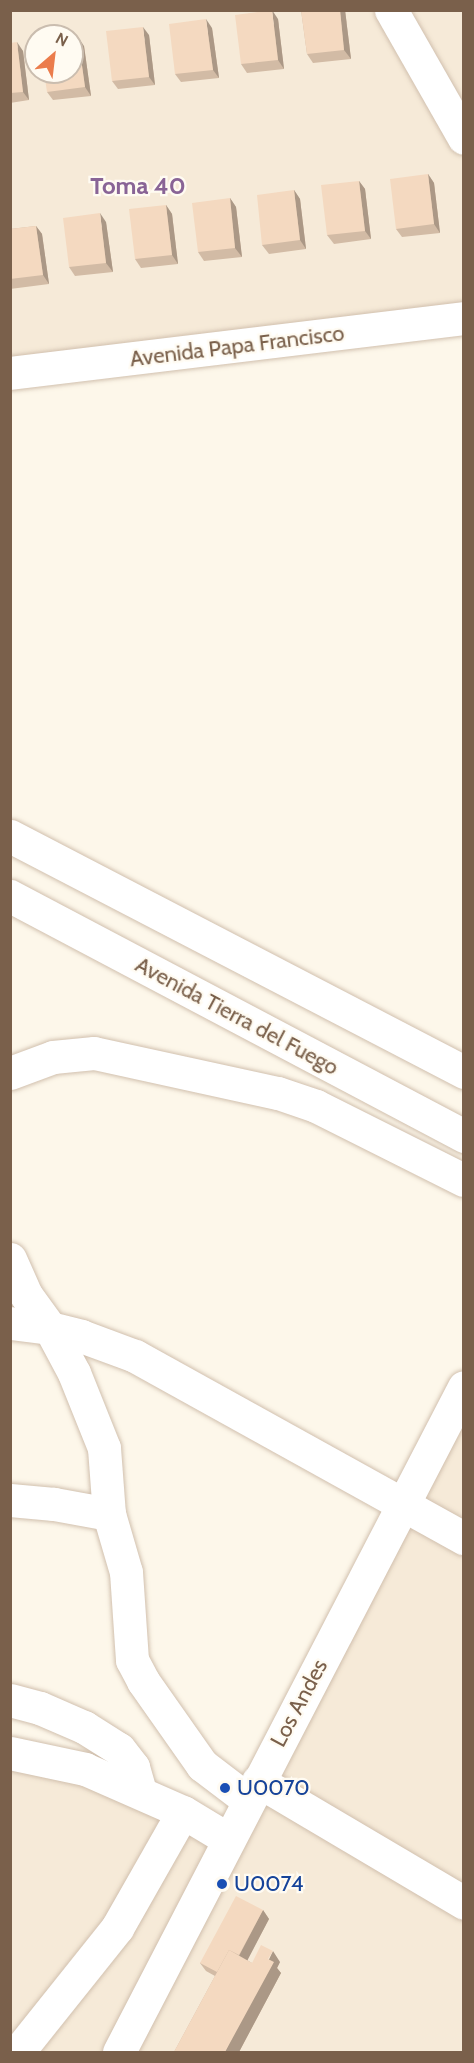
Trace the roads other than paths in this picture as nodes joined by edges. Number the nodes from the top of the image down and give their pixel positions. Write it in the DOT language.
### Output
graph roads {
  1 [pos="391,10"];
  2 [pos="464,138"];
  3 [pos="464,318"];
  4 [pos="10,373"];
  5 [pos="10,836"];
  6 [pos="10,896"];
  7 [pos="464,1072"];
  8 [pos="10,1073"];
  9 [pos="464,1136"];
  10 [pos="464,1180"];
  11 [pos="10,1259"];
  12 [pos="10,1323"];
  13 [pos="50,1328"];
  14 [pos="464,1387"];
  15 [pos="10,1500"];
  16 [pos="402,1505"];
  17 [pos="109,1514"];
  18 [pos="464,1538"];
  19 [pos="10,1700"];
  20 [pos="10,1753"];
  21 [pos="253,1790"];
  22 [pos="140,1792"];
  23 [pos="183,1812"];
  24 [pos="228,1839"];
  25 [pos="464,1903"];
  26 [pos="18,2052"];
  27 [pos="119,2052"];
  1 -- 2 [label="street"];
  3 -- 4 [label="street, Avenida Papa Francisco"];
  5 -- 7 [label="street"];
  6 -- 9 [label="street, Avenida Tierra del Fuego"];
  8 -- 10 [label="street"];
  11 -- 13 [label="street"];
  12 -- 13 [label="street"];
  13 -- 16 [label="street"];
  13 -- 17 [label="street"];
  14 -- 16 [label="street, Los Andes"];
  15 -- 17 [label="street"];
  16 -- 18 [label="street"];
  16 -- 21 [label="street, Los Andes"];
  17 -- 21 [label="street"];
  19 -- 22 [label="street"];
  20 -- 22 [label="street"];
  21 -- 24 [label="street, Los Andes"];
  21 -- 25 [label="street"];
  22 -- 23 [label="street"];
  23 -- 24 [label="street"];
  23 -- 26 [label="street"];
  24 -- 27 [label="street, Los Andes"];
}
